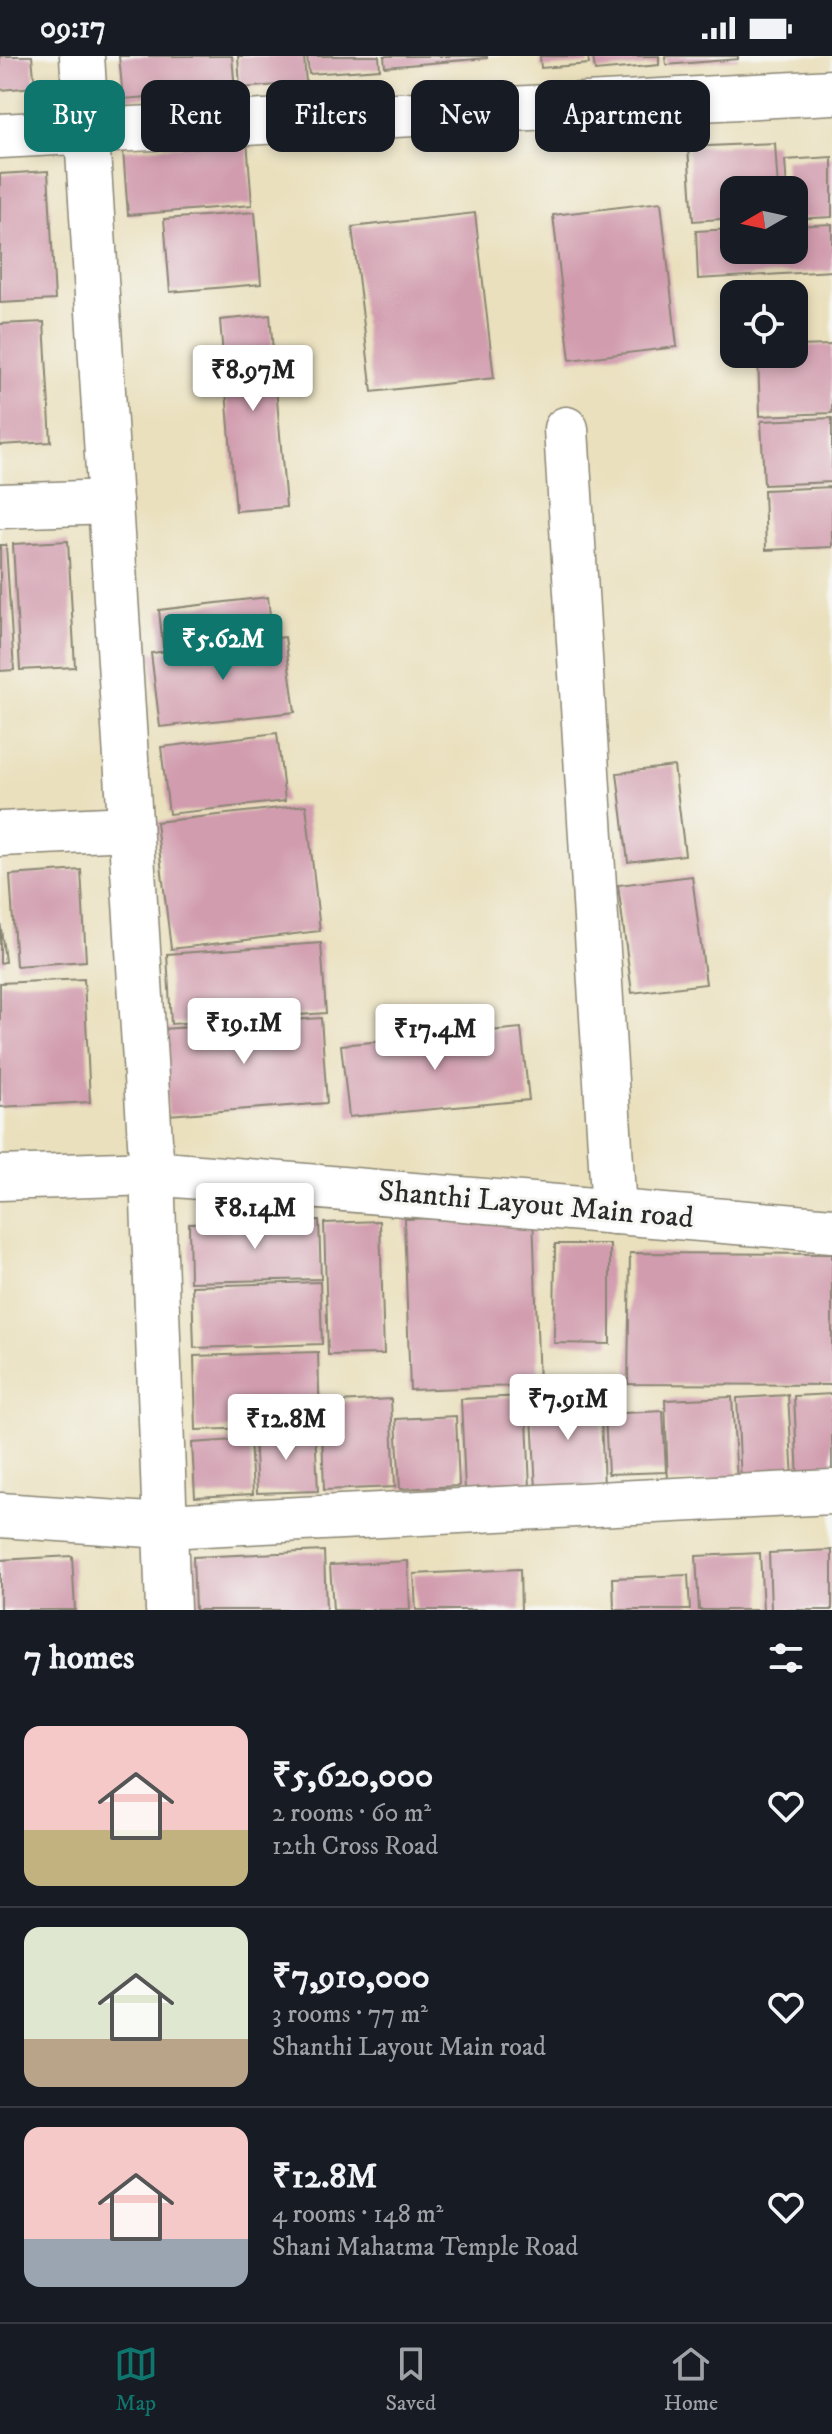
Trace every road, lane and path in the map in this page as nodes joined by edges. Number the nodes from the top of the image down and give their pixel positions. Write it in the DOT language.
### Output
graph roads {
  1 [pos="82,56"];
  2 [pos="84,80"];
  3 [pos="832,92"];
  4 [pos="125,130"];
  5 [pos="24,135"];
  6 [pos="0,136"];
  7 [pos="88,152"];
  8 [pos="566,429"];
  9 [pos="110,502"];
  10 [pos="0,506"];
  11 [pos="130,828"];
  12 [pos="0,834"];
  13 [pos="152,1173"];
  14 [pos="0,1178"];
  15 [pos="614,1212"];
  16 [pos="832,1230"];
  17 [pos="832,1492"];
  18 [pos="0,1515"];
  19 [pos="164,1526"];
  20 [pos="168,1610"];
  1 -- 2 [label="street"];
  3 -- 4 [label="street"];
  5 -- 6 [label="street"];
  7 -- 9 [label="street"];
  8 -- 15 [label="street"];
  9 -- 10 [label="street"];
  9 -- 11 [label="street"];
  11 -- 12 [label="street"];
  11 -- 13 [label="street"];
  13 -- 14 [label="street, Shanthi Layout Main road"];
  13 -- 15 [label="street, Shanthi Layout Main road"];
  13 -- 19 [label="street"];
  15 -- 16 [label="street, Shanthi Layout Main road"];
  17 -- 19 [label="street"];
  18 -- 19 [label="street"];
  19 -- 20 [label="street"];
}
